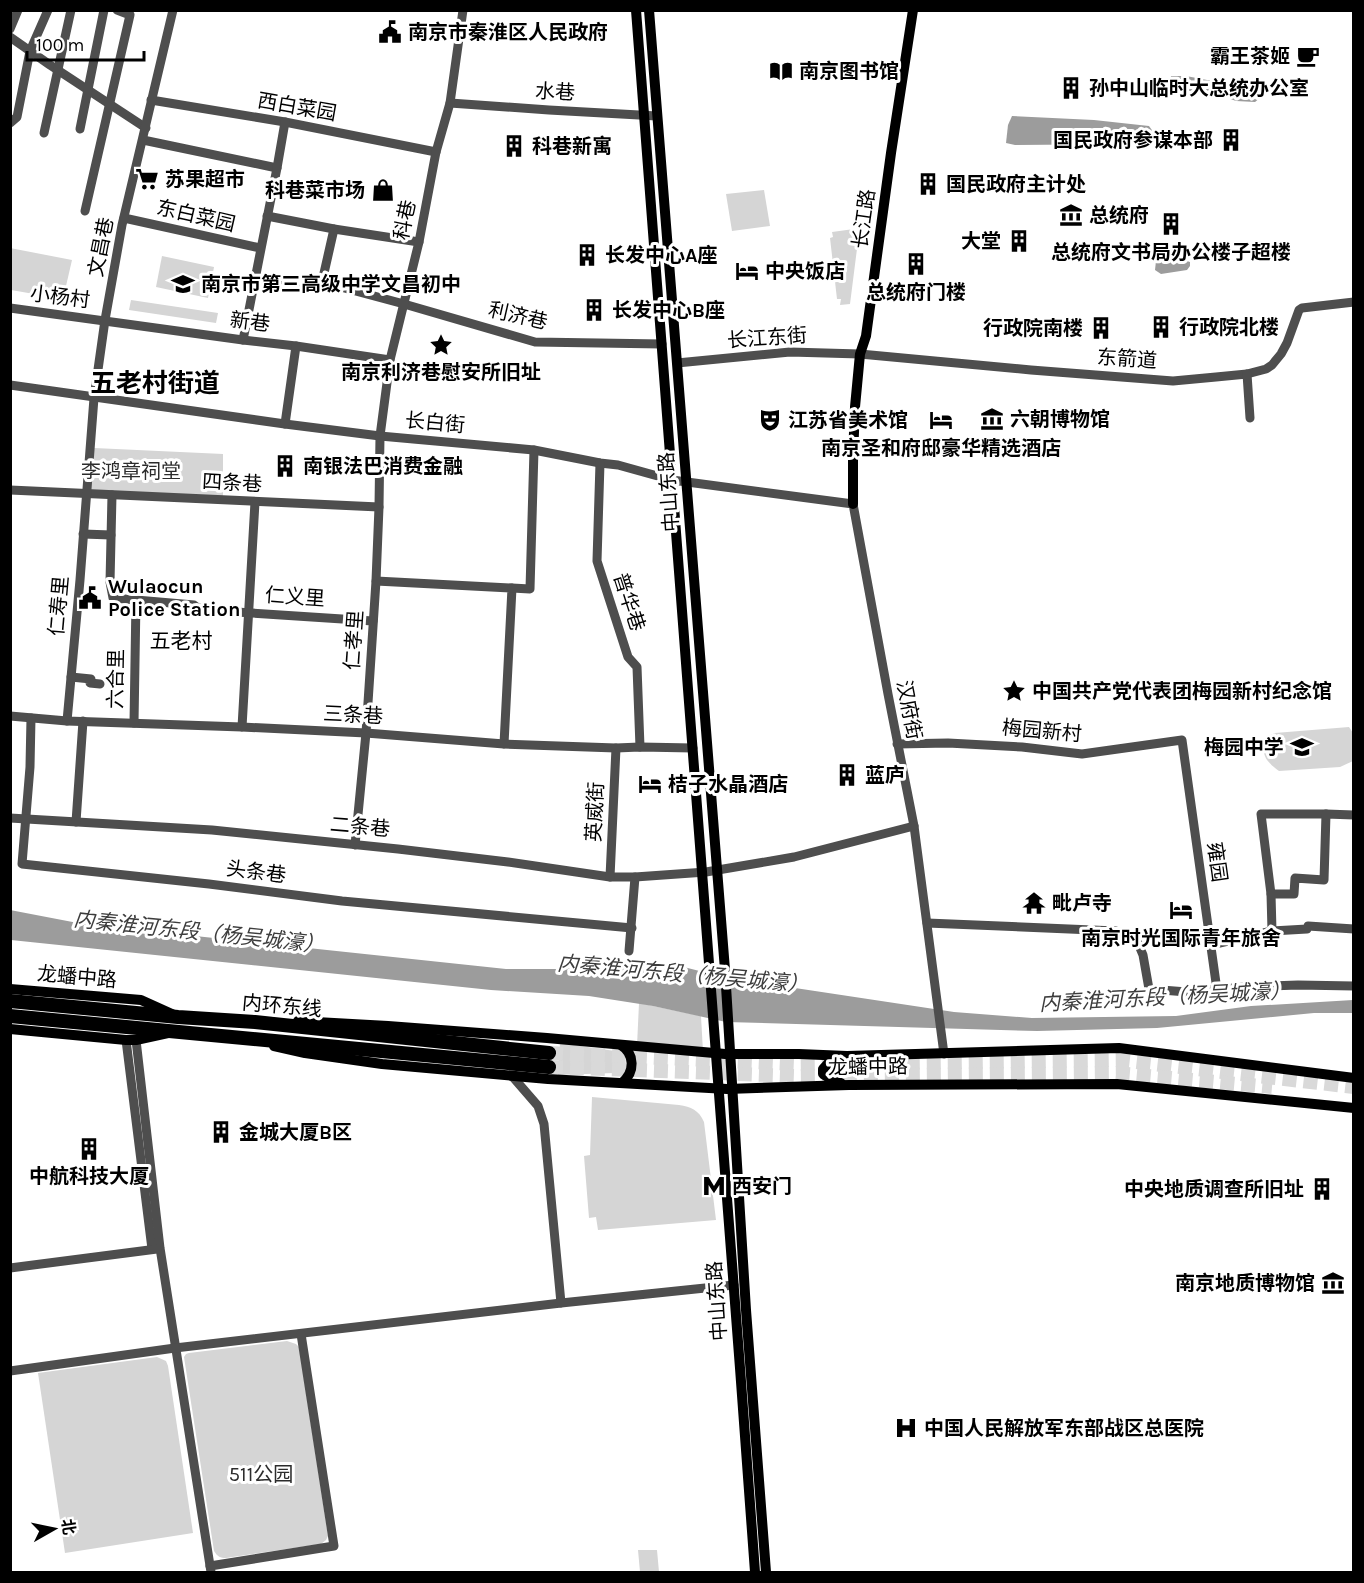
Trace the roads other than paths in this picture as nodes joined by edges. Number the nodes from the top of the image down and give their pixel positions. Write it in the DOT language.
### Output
graph roads {
  1 [pos="18,10"];
  2 [pos="48,10"];
  3 [pos="71,10"];
  4 [pos="104,10"];
  5 [pos="117,10"];
  6 [pos="173,10"];
  7 [pos="463,10"];
  8 [pos="636,10"];
  9 [pos="649,10"];
  10 [pos="913,10"];
  11 [pos="10,29"];
  12 [pos="10,37"];
  13 [pos="30,51"];
  14 [pos="58,70"];
  15 [pos="89,90"];
  16 [pos="151,100"];
  17 [pos="450,103"];
  18 [pos="111,104"];
  19 [pos="644,115"];
  20 [pos="657,116"];
  21 [pos="285,122"];
  22 [pos="10,123"];
  23 [pos="146,128"];
  24 [pos="80,129"];
  25 [pos="44,133"];
  26 [pos="143,141"];
  27 [pos="436,153"];
  28 [pos="278,168"];
  29 [pos="85,211"];
  30 [pos="267,216"];
  31 [pos="124,218"];
  32 [pos="334,229"];
  33 [pos="419,242"];
  34 [pos="261,248"];
  35 [pos="255,278"];
  36 [pos="304,289"];
  37 [pos="1353,302"];
  38 [pos="404,304"];
  39 [pos="10,308"];
  40 [pos="105,320"];
  41 [pos="243,340"];
  42 [pos="662,344"];
  43 [pos="296,346"];
  44 [pos="860,354"];
  45 [pos="390,360"];
  46 [pos="677,363"];
  47 [pos="1247,374"];
  48 [pos="10,385"];
  49 [pos="94,398"];
  50 [pos="1250,418"];
  51 [pos="285,424"];
  52 [pos="380,436"];
  53 [pos="534,450"];
  54 [pos="600,463"];
  55 [pos="672,480"];
  56 [pos="686,482"];
  57 [pos="10,490"];
  58 [pos="86,495"];
  59 [pos="111,495"];
  60 [pos="255,502"];
  61 [pos="854,504"];
  62 [pos="379,507"];
  63 [pos="83,534"];
  64 [pos="111,536"];
  65 [pos="376,581"];
  66 [pos="512,588"];
  67 [pos="136,600"];
  68 [pos="250,612"];
  69 [pos="373,621"];
  70 [pos="71,677"];
  71 [pos="100,684"];
  72 [pos="10,716"];
  73 [pos="31,718"];
  74 [pos="67,721"];
  75 [pos="82,721"];
  76 [pos="134,723"];
  77 [pos="242,727"];
  78 [pos="366,733"];
  79 [pos="1182,740"];
  80 [pos="504,744"];
  81 [pos="897,744"];
  82 [pos="640,747"];
  83 [pos="616,748"];
  84 [pos="693,748"];
  85 [pos="1326,814"];
  86 [pos="1353,815"];
  87 [pos="10,818"];
  88 [pos="25,819"];
  89 [pos="76,822"];
  90 [pos="914,826"];
  91 [pos="356,845"];
  92 [pos="708,871"];
  93 [pos="610,877"];
  94 [pos="635,877"];
  95 [pos="1271,894"];
  96 [pos="927,923"];
  97 [pos="632,928"];
  98 [pos="1353,929"];
  99 [pos="1272,931"];
  100 [pos="1211,945"];
  101 [pos="629,951"];
  102 [pos="1353,986"];
  103 [pos="10,989"];
  104 [pos="1217,990"];
  105 [pos="10,1001"];
  106 [pos="10,1016"];
  107 [pos="178,1017"];
  108 [pos="255,1022"];
  109 [pos="10,1029"];
  110 [pos="176,1032"];
  111 [pos="239,1038"];
  112 [pos="131,1040"];
  113 [pos="621,1045"];
  114 [pos="716,1053"];
  115 [pos="731,1054"];
  116 [pos="944,1054"];
  117 [pos="847,1056"];
  118 [pos="512,1076"];
  119 [pos="1353,1078"];
  120 [pos="622,1083"];
  121 [pos="849,1085"];
  122 [pos="719,1088"];
  123 [pos="733,1088"];
  124 [pos="1353,1108"];
  125 [pos="156,1249"];
  126 [pos="10,1268"];
  127 [pos="734,1285"];
  128 [pos="561,1303"];
  129 [pos="301,1334"];
  130 [pos="175,1348"];
  131 [pos="10,1371"];
  132 [pos="211,1569"];
  133 [pos="755,1572"];
  134 [pos="766,1572"];
  1 -- 11 [label="street"];
  2 -- 13 [label="street"];
  3 -- 14 [label="street"];
  4 -- 15 [label="street"];
  5 -- 18 [label="street"];
  6 -- 16 [label="street, 文昌巷"];
  7 -- 17 [label="street, 科巷"];
  8 -- 19 [label="main road, 中山东路"];
  9 -- 20 [label="main road, 中山东路"];
  10 -- 44 [label="main road, 长江路"];
  12 -- 13 [label="street"];
  13 -- 14 [label="street"];
  13 -- 22 [label="street"];
  14 -- 15 [label="street"];
  14 -- 25 [label="street"];
  15 -- 18 [label="street"];
  15 -- 24 [label="street"];
  16 -- 21 [label="street, 西白菜园"];
  16 -- 23 [label="street, 文昌巷"];
  17 -- 19 [label="street, 水巷"];
  17 -- 27 [label="street, 科巷"];
  18 -- 23 [label="street"];
  18 -- 29 [label="street"];
  19 -- 20 [label="street, 水巷"];
  19 -- 42 [label="main road, 中山东路"];
  20 -- 46 [label="main road, 中山东路"];
  21 -- 27 [label="street, 西白菜园"];
  21 -- 28 [label="street, 东白菜园"];
  23 -- 26 [label="street, 文昌巷"];
  26 -- 28 [label="street"];
  26 -- 31 [label="street, 文昌巷"];
  27 -- 33 [label="street, 科巷"];
  28 -- 30 [label="street, 东白菜园"];
  30 -- 32 [label="street"];
  30 -- 34 [label="street, 东白菜园"];
  31 -- 34 [label="street, 东白菜园"];
  31 -- 40 [label="street, 文昌巷"];
  32 -- 33 [label="street"];
  32 -- 38 [label="street, 利济巷"];
  33 -- 38 [label="street, 科巷"];
  34 -- 35 [label="street, 东白菜园"];
  35 -- 36 [label="street"];
  35 -- 41 [label="street, 东白菜园"];
  37 -- 47 [label="street, 东箭道"];
  38 -- 42 [label="street, 利济巷"];
  38 -- 45 [label="street, 科巷"];
  39 -- 40 [label="street, 小杨村"];
  40 -- 41 [label="street, 新巷"];
  40 -- 49 [label="street, 文昌巷"];
  41 -- 43 [label="street, 新巷"];
  42 -- 55 [label="main road, 中山东路"];
  43 -- 45 [label="street, 新巷"];
  43 -- 51 [label="street"];
  44 -- 46 [label="street, 长江东街"];
  44 -- 47 [label="street, 东箭道"];
  44 -- 61 [label="main road, 长江路"];
  45 -- 52 [label="street, 科巷"];
  46 -- 56 [label="main road, 中山东路"];
  47 -- 50 [label="street"];
  48 -- 49 [label="street, 长白街"];
  49 -- 51 [label="street, 长白街"];
  49 -- 58 [label="street, 文昌巷"];
  51 -- 52 [label="street, 长白街"];
  52 -- 53 [label="street, 长白街"];
  52 -- 62 [label="street, 仁孝里"];
  53 -- 54 [label="street, 长白街"];
  53 -- 66 [label="street"];
  54 -- 55 [label="street, 长白街"];
  54 -- 82 [label="street, 普华巷"];
  55 -- 56 [label="street, 长白街"];
  55 -- 84 [label="main road, 中山东路"];
  56 -- 61 [label="street, 长白街"];
  56 -- 92 [label="main road, 中山东路"];
  57 -- 58 [label="street, 四条巷"];
  58 -- 59 [label="street, 四条巷"];
  58 -- 63 [label="street, 仁寿里"];
  59 -- 60 [label="street, 四条巷"];
  59 -- 64 [label="street"];
  60 -- 62 [label="street, 四条巷"];
  60 -- 68 [label="street"];
  61 -- 81 [label="street, 汉府街"];
  62 -- 65 [label="street, 仁孝里"];
  63 -- 64 [label="street"];
  63 -- 70 [label="street, 仁寿里"];
  64 -- 67 [label="street, 仁义里"];
  65 -- 66 [label="street"];
  65 -- 69 [label="street, 仁孝里"];
  66 -- 80 [label="street"];
  67 -- 68 [label="street, 仁义里"];
  67 -- 76 [label="street, 六合里"];
  68 -- 69 [label="street, 仁义里"];
  68 -- 77 [label="street"];
  69 -- 78 [label="street, 仁孝里"];
  70 -- 71 [label="street"];
  70 -- 74 [label="street, 仁寿里"];
  72 -- 73 [label="street, 三条巷"];
  73 -- 74 [label="street, 三条巷"];
  73 -- 88 [label="street, 头条巷"];
  74 -- 75 [label="street, 三条巷"];
  75 -- 76 [label="street, 三条巷"];
  75 -- 89 [label="street"];
  76 -- 77 [label="street, 三条巷"];
  77 -- 78 [label="street, 三条巷"];
  78 -- 80 [label="street, 三条巷"];
  78 -- 91 [label="street, 仁孝里"];
  79 -- 81 [label="street, 梅园新村"];
  79 -- 100 [label="street, 雍园"];
  80 -- 83 [label="street, 三条巷"];
  81 -- 90 [label="street, 汉府街"];
  82 -- 83 [label="street, 三条巷"];
  82 -- 84 [label="street, 三条巷"];
  83 -- 93 [label="street, 英威街"];
  84 -- 92 [label="main road, 中山东路"];
  85 -- 86 [label="street"];
  85 -- 95 [label="street"];
  85 -- 95 [label="street"];
  87 -- 88 [label="street, 二条巷"];
  88 -- 89 [label="street, 二条巷"];
  88 -- 97 [label="street, 头条巷"];
  89 -- 91 [label="street, 二条巷"];
  90 -- 92 [label="street"];
  90 -- 96 [label="street, 汉府街"];
  91 -- 93 [label="street, 二条巷"];
  92 -- 94 [label="street, 二条巷"];
  92 -- 114 [label="main road, 中山东路"];
  92 -- 115 [label="main road, 中山东路"];
  93 -- 94 [label="street, 二条巷"];
  94 -- 97 [label="street"];
  95 -- 99 [label="street"];
  96 -- 104 [label="street"];
  96 -- 116 [label="street, 汉府街"];
  97 -- 101 [label="street"];
  98 -- 99 [label="street"];
  99 -- 100 [label="street"];
  100 -- 104 [label="street, 雍园"];
  102 -- 104 [label="street"];
  103 -- 107 [label="main road, 龙蟠中路"];
  105 -- 107 [label="highway, 内环东线"];
  106 -- 110 [label="highway, 内环东线"];
  107 -- 108 [label="highway, 内环东线"];
  108 -- 111 [label="highway, 内环东线"];
  108 -- 113 [label="main road, 龙蟠中路"];
  109 -- 112 [label="main road"];
  110 -- 111 [label="highway, 内环东线"];
  110 -- 112 [label="main road"];
  111 -- 118 [label="main road, 龙蟠中路"];
  112 -- 125 [label="street"];
  113 -- 114 [label="main road, 龙蟠中路"];
  113 -- 120 [label="main road"];
  114 -- 115 [label="main road, 龙蟠中路"];
  114 -- 122 [label="main road, 中山东路"];
  115 -- 117 [label="main road, 龙蟠中路"];
  115 -- 123 [label="main road, 中山东路"];
  116 -- 117 [label="main road, 龙蟠中路"];
  116 -- 119 [label="main road, 龙蟠中路"];
  117 -- 121 [label="main road"];
  118 -- 120 [label="main road, 龙蟠中路"];
  118 -- 128 [label="street"];
  120 -- 122 [label="main road, 龙蟠中路"];
  121 -- 123 [label="main road, 龙蟠中路"];
  121 -- 124 [label="main road, 龙蟠中路"];
  122 -- 123 [label="main road, 龙蟠中路"];
  122 -- 127 [label="main road, 中山东路"];
  123 -- 134 [label="main road, 中山东路"];
  125 -- 126 [label="street"];
  125 -- 130 [label="street"];
  127 -- 128 [label="street"];
  127 -- 133 [label="main road, 中山东路"];
  128 -- 129 [label="street"];
  129 -- 130 [label="street"];
  129 -- 132 [label="street"];
  130 -- 131 [label="street"];
  130 -- 132 [label="street"];
}
